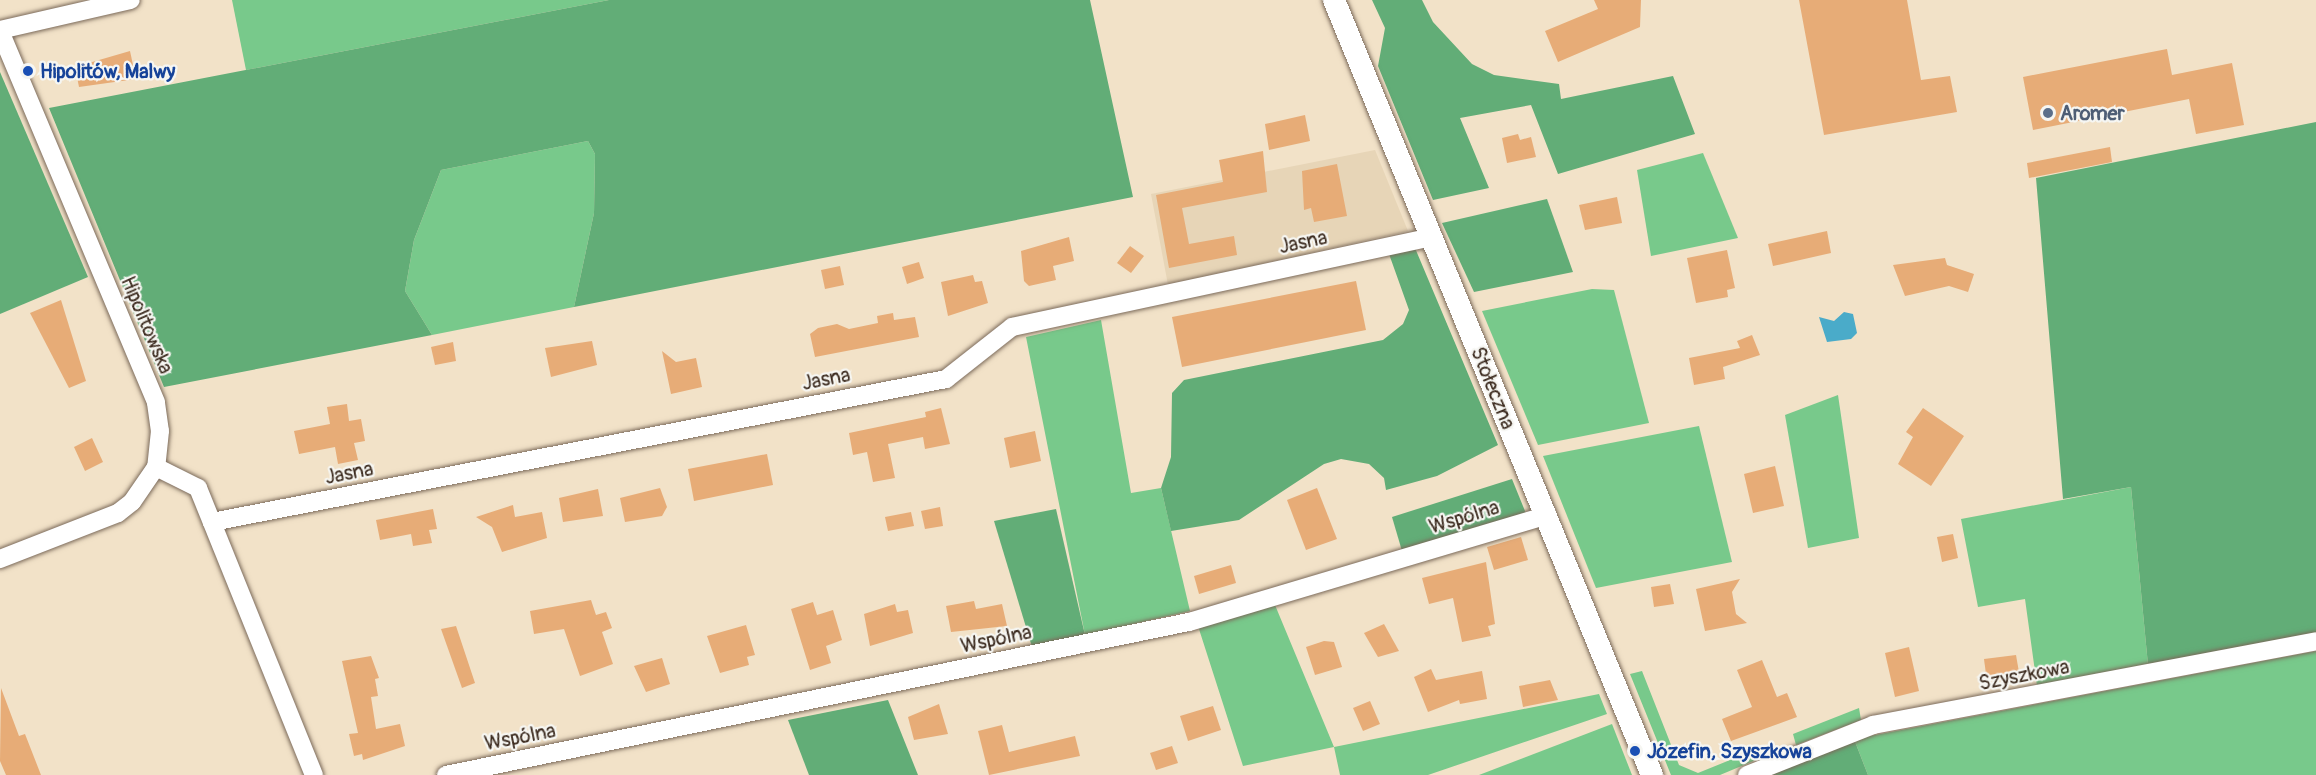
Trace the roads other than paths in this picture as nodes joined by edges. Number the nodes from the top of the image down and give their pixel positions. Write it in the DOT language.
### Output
graph roads {
  1 [pos="131,0"];
  2 [pos="1334,0"];
  3 [pos="0,31"];
  4 [pos="1431,237"];
  5 [pos="156,467"];
  6 [pos="1547,515"];
  7 [pos="212,522"];
  8 [pos="0,559"];
  9 [pos="2316,641"];
  10 [pos="314,775"];
  11 [pos="446,775"];
  12 [pos="1652,775"];
  13 [pos="1747,775"];
  1 -- 3 [label="street"];
  2 -- 4 [label="street, Stołeczna"];
  3 -- 5 [label="street, Hipolitowska"];
  4 -- 6 [label="street, Stołeczna"];
  4 -- 7 [label="street, Jasna"];
  5 -- 7 [label="street"];
  5 -- 8 [label="street, Hipolitowska"];
  6 -- 11 [label="street, Wspólna"];
  6 -- 12 [label="street, Stołeczna"];
  7 -- 10 [label="street"];
  9 -- 13 [label="street, Szyszkowa"];
}
